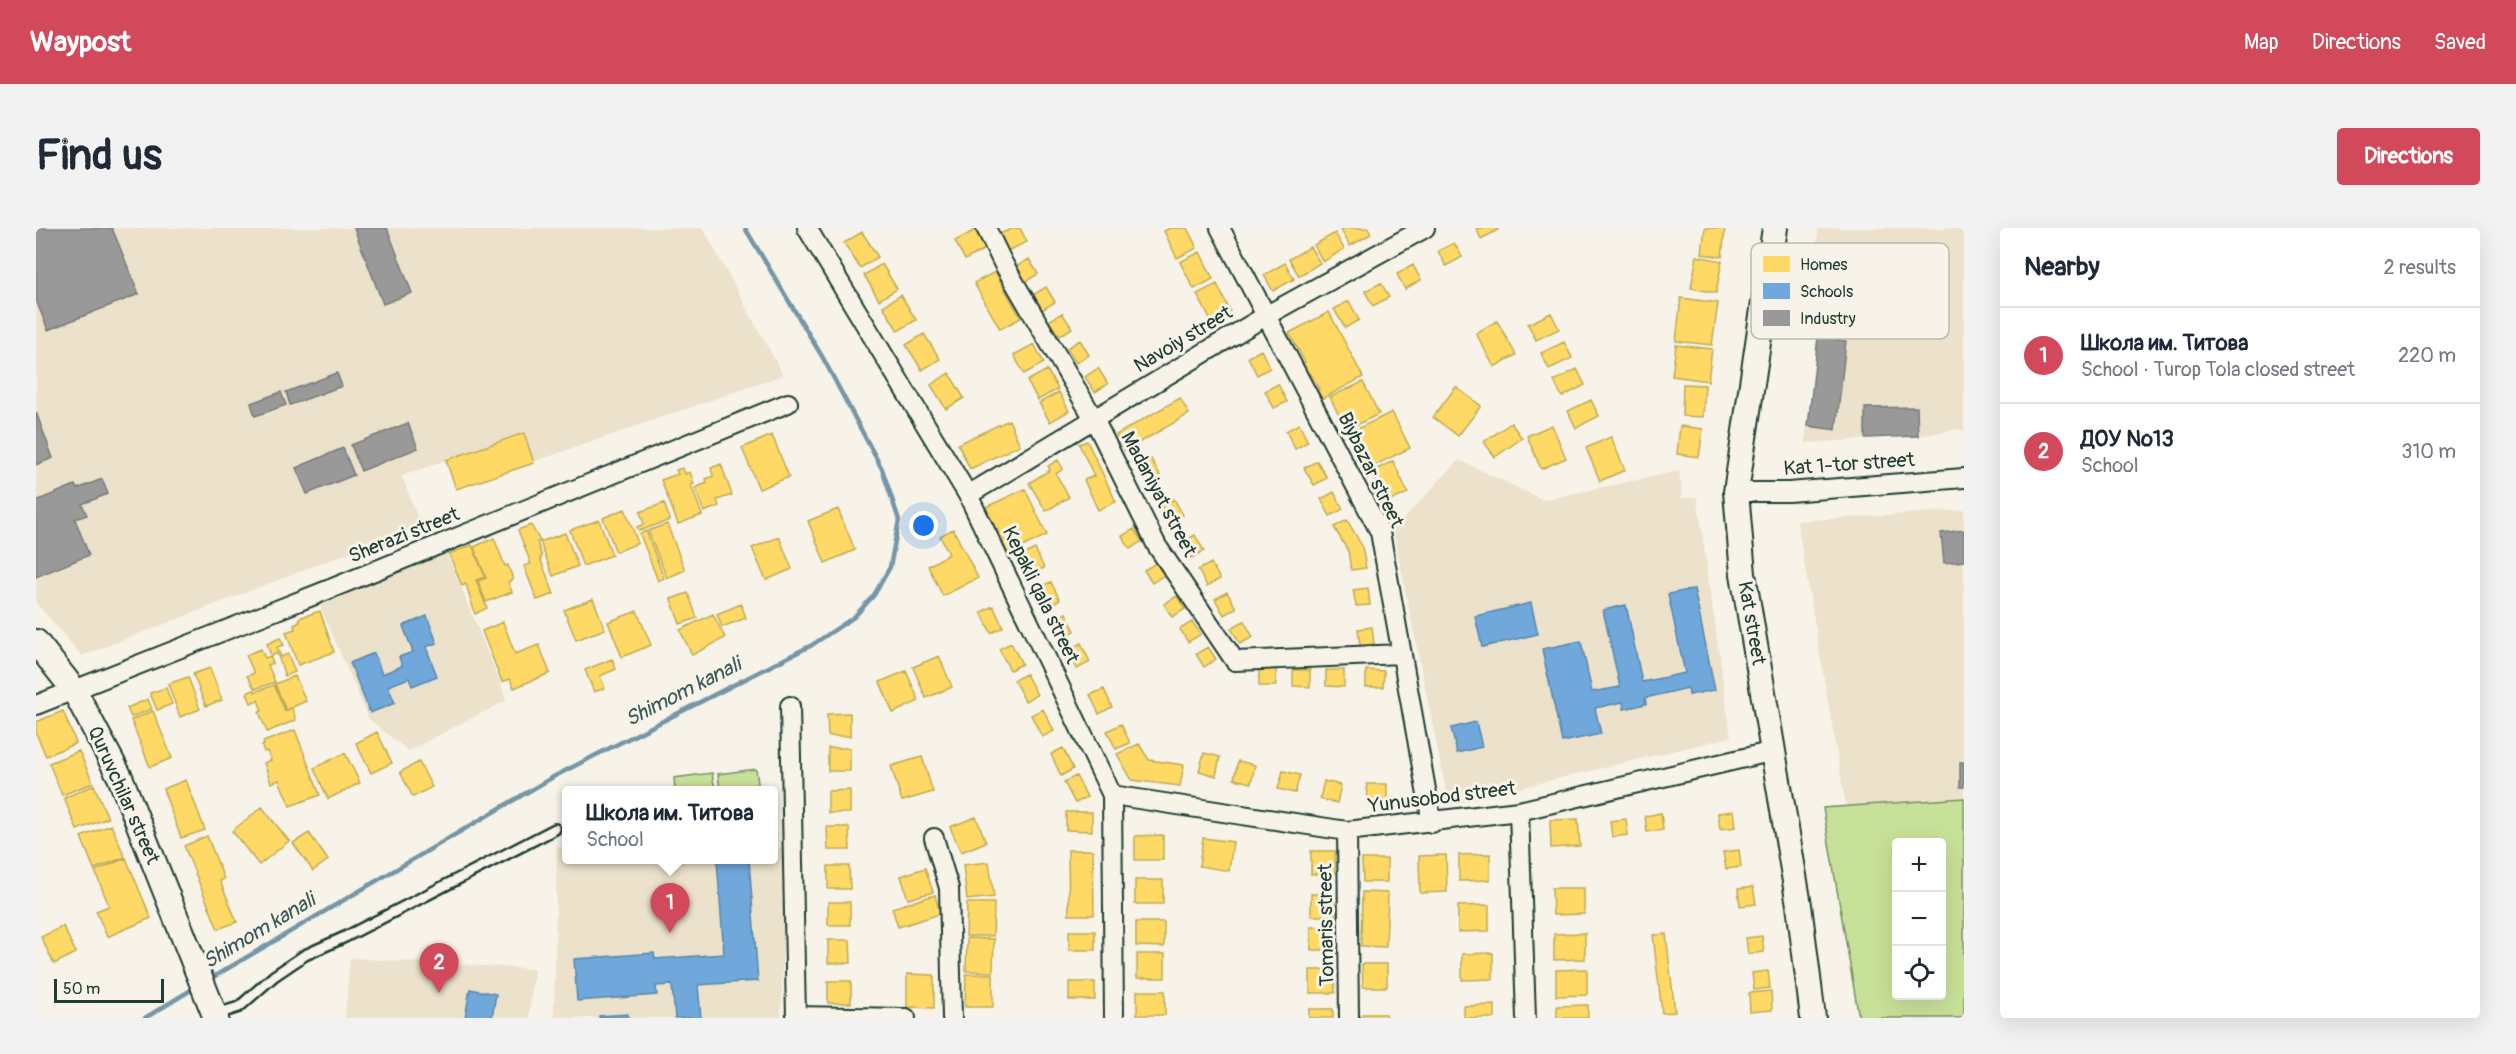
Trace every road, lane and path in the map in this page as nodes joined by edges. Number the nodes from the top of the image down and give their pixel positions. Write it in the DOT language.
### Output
graph roads {
  1 [pos="807,228"];
  2 [pos="986,228"];
  3 [pos="1220,228"];
  4 [pos="1425,228"];
  5 [pos="1775,228"];
  6 [pos="1773,243"];
  7 [pos="1267,315"];
  8 [pos="1759,339"];
  9 [pos="788,403"];
  10 [pos="1094,419"];
  11 [pos="1964,478"];
  12 [pos="1736,492"];
  13 [pos="968,495"];
  14 [pos="36,642"];
  15 [pos="1402,654"];
  16 [pos="74,690"];
  17 [pos="36,705"];
  18 [pos="789,706"];
  19 [pos="1774,751"];
  20 [pos="1113,795"];
  21 [pos="1520,812"];
  22 [pos="1432,823"];
  23 [pos="555,829"];
  24 [pos="1347,831"];
  25 [pos="934,838"];
  26 [pos="214,1013"];
  27 [pos="796,1017"];
  28 [pos="906,1018"];
  29 [pos="952,1018"];
  30 [pos="1114,1018"];
  31 [pos="1349,1018"];
  32 [pos="1526,1018"];
  33 [pos="1813,1018"];
  1 -- 13 [label="street, Kepakli qala street"];
  2 -- 10 [label="street, Madaniyat street"];
  3 -- 7 [label="street, Biybazar street"];
  4 -- 7 [label="street, Navoiy street"];
  5 -- 6 [label="street, Kat street"];
  7 -- 10 [label="street, Navoiy street"];
  7 -- 15 [label="street, Biybazar street"];
  8 -- 12 [label="street, Kat street"];
  9 -- 16 [label="street, Sherazi street"];
  10 -- 13 [label="street, Navoiy street"];
  10 -- 15 [label="street, Madaniyat street"];
  11 -- 12 [label="street, Kat 1-tor street"];
  12 -- 19 [label="street, Kat street"];
  13 -- 20 [label="street, Kepakli qala street"];
  14 -- 16 [label="street, Quruvchilar street"];
  15 -- 22 [label="street, Biybazar street"];
  16 -- 17 [label="street, Sherazi street"];
  16 -- 26 [label="street, Quruvchilar street"];
  18 -- 27 [label="street"];
  19 -- 21 [label="street, Yunusobod street"];
  19 -- 33 [label="street, Kat street"];
  20 -- 24 [label="street, Yunusobod street"];
  20 -- 30 [label="street, Kepakli qala street"];
  21 -- 22 [label="street, Yunusobod street"];
  21 -- 32 [label="street"];
  22 -- 24 [label="street, Yunusobod street"];
  23 -- 26 [label="lane"];
  24 -- 31 [label="street, Tomaris street"];
  25 -- 29 [label="street"];
  27 -- 28 [label="street"];
}
